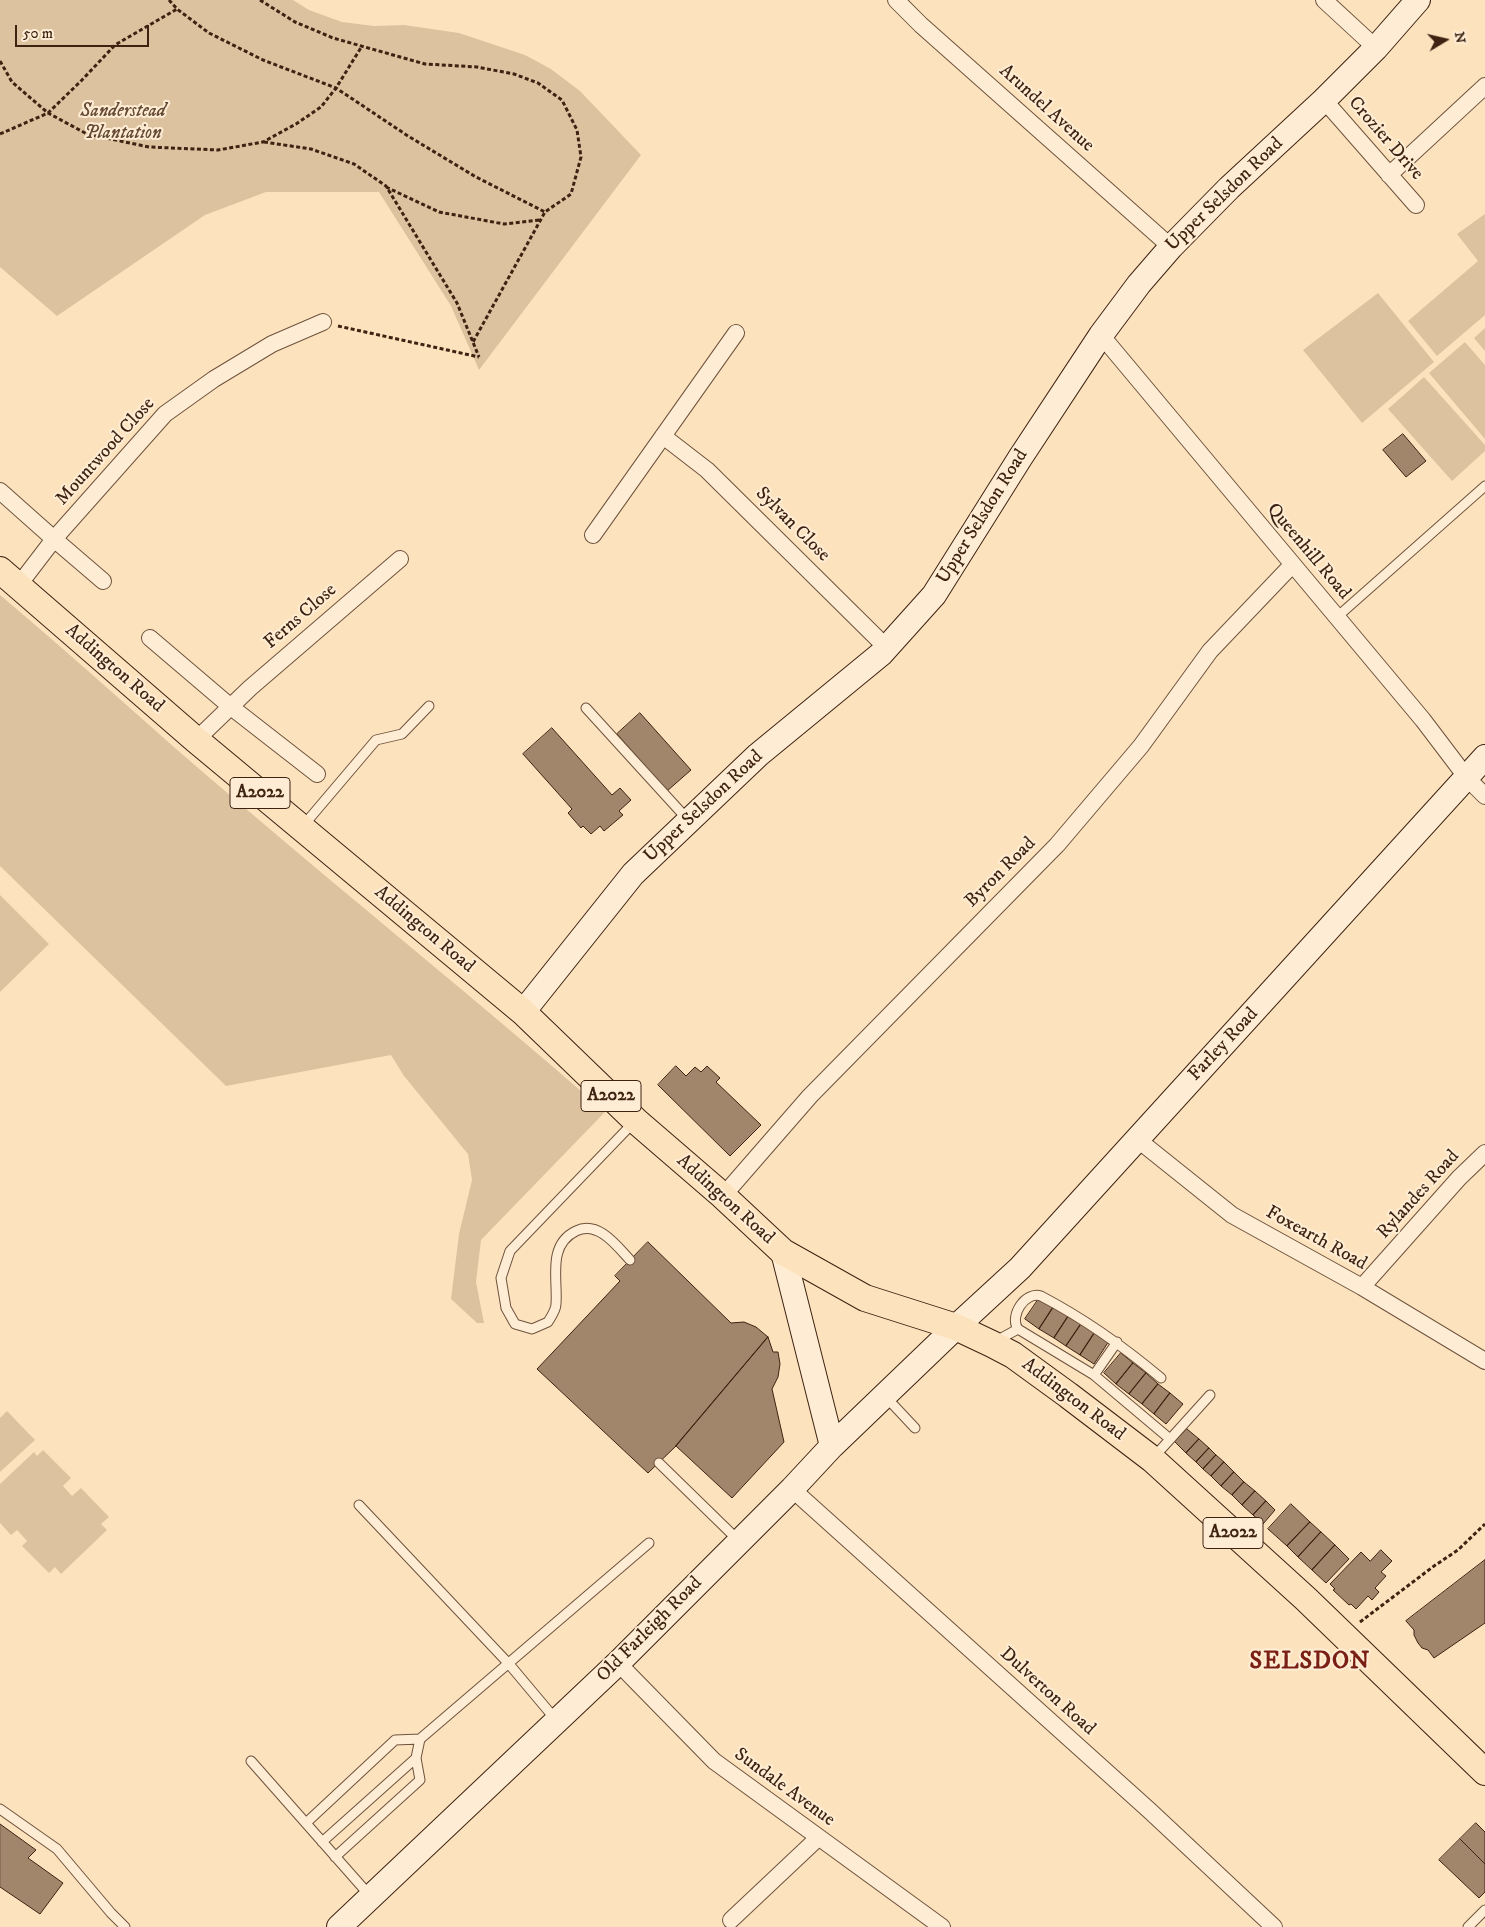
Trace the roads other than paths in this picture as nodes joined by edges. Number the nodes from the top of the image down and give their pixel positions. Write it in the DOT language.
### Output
graph roads {
  1 [pos="896,0"];
  2 [pos="1324,0"];
  3 [pos="1418,0"];
  4 [pos="1376,48"];
  5 [pos="1485,86"];
  6 [pos="1324,100"];
  7 [pos="1389,175"];
  8 [pos="1416,205"];
  9 [pos="1170,247"];
  10 [pos="323,322"];
  11 [pos="736,333"];
  12 [pos="1101,335"];
  13 [pos="663,436"];
  14 [pos="1485,486"];
  15 [pos="0,490"];
  16 [pos="593,535"];
  17 [pos="54,539"];
  18 [pos="400,559"];
  19 [pos="1292,566"];
  20 [pos="9,578"];
  21 [pos="103,581"];
  22 [pos="1337,617"];
  23 [pos="150,638"];
  24 [pos="887,648"];
  25 [pos="429,706"];
  26 [pos="231,707"];
  27 [pos="586,708"];
  28 [pos="196,740"];
  29 [pos="1485,757"];
  30 [pos="317,774"];
  31 [pos="1467,778"];
  32 [pos="1485,796"];
  33 [pos="689,821"];
  34 [pos="302,828"];
  35 [pos="524,1012"];
  36 [pos="636,1120"];
  37 [pos="1137,1139"];
  38 [pos="1485,1153"];
  39 [pos="723,1196"];
  40 [pos="783,1252"];
  41 [pos="630,1260"];
  42 [pos="1362,1287"];
  43 [pos="956,1327"];
  44 [pos="1018,1329"];
  45 [pos="1117,1342"];
  46 [pos="992,1344"];
  47 [pos="1485,1361"];
  48 [pos="1094,1374"];
  49 [pos="1160,1378"];
  50 [pos="1210,1395"];
  51 [pos="885,1396"];
  52 [pos="915,1428"];
  53 [pos="1170,1439"];
  54 [pos="832,1446"];
  55 [pos="1152,1460"];
  56 [pos="659,1463"];
  57 [pos="792,1489"];
  58 [pos="359,1505"];
  59 [pos="740,1542"];
  60 [pos="649,1543"];
  61 [pos="618,1663"];
  62 [pos="509,1664"];
  63 [pos="556,1720"];
  64 [pos="420,1739"];
  65 [pos="416,1758"];
  66 [pos="251,1761"];
  67 [pos="1485,1772"];
  68 [pos="0,1809"];
  69 [pos="306,1823"];
  70 [pos="818,1838"];
  71 [pos="322,1842"];
  72 [pos="335,1857"];
  73 [pos="371,1897"];
  74 [pos="1485,1910"];
  75 [pos="732,1920"];
  76 [pos="345,1925"];
  77 [pos="125,1927"];
  78 [pos="942,1927"];
  79 [pos="1274,1927"];
  80 [pos="1468,1927"];
  1 -- 9 [label="street, Arundel Avenue"];
  2 -- 4 [label="street"];
  3 -- 4 [label="street, Upper Selsdon Road"];
  4 -- 6 [label="street, Upper Selsdon Road"];
  5 -- 7 [label="street"];
  6 -- 7 [label="street, Crozier Drive"];
  6 -- 9 [label="street, Upper Selsdon Road"];
  7 -- 8 [label="street, Crozier Drive"];
  9 -- 12 [label="street, Upper Selsdon Road"];
  10 -- 17 [label="street, Mountwood Close"];
  11 -- 13 [label="street"];
  12 -- 19 [label="street, Queenhill Road"];
  12 -- 24 [label="street, Upper Selsdon Road"];
  13 -- 16 [label="street"];
  13 -- 24 [label="street, Sylvan Close"];
  14 -- 22 [label="lane"];
  15 -- 17 [label="street"];
  17 -- 20 [label="street, Mountwood Close"];
  17 -- 21 [label="street"];
  18 -- 26 [label="street, Ferns Close"];
  19 -- 22 [label="street, Queenhill Road"];
  19 -- 39 [label="street, Byron Road"];
  20 -- 28 [label="main road, Addington Road / A2022"];
  22 -- 31 [label="street, Queenhill Road"];
  23 -- 26 [label="street"];
  24 -- 33 [label="street, Upper Selsdon Road"];
  25 -- 34 [label="lane"];
  26 -- 28 [label="street, Ferns Close"];
  26 -- 30 [label="street"];
  27 -- 33 [label="lane"];
  28 -- 34 [label="main road, Addington Road / A2022"];
  29 -- 31 [label="street, Farley Road"];
  31 -- 32 [label="street, Queenhill Road"];
  31 -- 37 [label="street, Farley Road"];
  33 -- 35 [label="street, Upper Selsdon Road"];
  34 -- 35 [label="main road, Addington Road / A2022"];
  35 -- 36 [label="main road, Addington Road / A2022"];
  36 -- 39 [label="main road, Addington Road / A2022"];
  36 -- 41 [label="lane"];
  37 -- 42 [label="street, Foxearth Road"];
  37 -- 43 [label="street, Farley Road"];
  38 -- 42 [label="street, Rylandes Road"];
  39 -- 40 [label="main road, Addington Road / A2022"];
  40 -- 43 [label="main road, Addington Road / A2022"];
  40 -- 54 [label="street"];
  42 -- 47 [label="street, Foxearth Road"];
  43 -- 46 [label="main road, Addington Road / A2022"];
  43 -- 51 [label="street, Old Farleigh Road"];
  44 -- 45 [label="lane"];
  44 -- 46 [label="lane"];
  44 -- 48 [label="lane"];
  45 -- 48 [label="lane"];
  45 -- 49 [label="lane"];
  46 -- 55 [label="main road, Addington Road / A2022"];
  48 -- 53 [label="lane"];
  50 -- 53 [label="lane"];
  51 -- 52 [label="lane"];
  51 -- 54 [label="street, Old Farleigh Road"];
  53 -- 55 [label="lane"];
  54 -- 57 [label="street, Old Farleigh Road"];
  55 -- 67 [label="main road, Addington Road / A2022"];
  56 -- 59 [label="lane"];
  57 -- 59 [label="street, Old Farleigh Road"];
  57 -- 79 [label="street, Dulverton Road"];
  58 -- 62 [label="lane"];
  59 -- 61 [label="street, Old Farleigh Road"];
  60 -- 62 [label="lane"];
  61 -- 63 [label="street, Old Farleigh Road"];
  61 -- 70 [label="street, Sundale Avenue"];
  62 -- 63 [label="lane"];
  62 -- 64 [label="lane"];
  63 -- 73 [label="street, Old Farleigh Road"];
  64 -- 65 [label="lane"];
  64 -- 69 [label="lane"];
  65 -- 71 [label="lane"];
  65 -- 72 [label="lane"];
  66 -- 69 [label="lane"];
  68 -- 77 [label="lane"];
  69 -- 71 [label="lane"];
  70 -- 75 [label="street"];
  70 -- 78 [label="street, Sundale Avenue"];
  71 -- 72 [label="lane"];
  72 -- 73 [label="lane"];
  73 -- 76 [label="street, Old Farleigh Road"];
  74 -- 80 [label="lane"];
}
